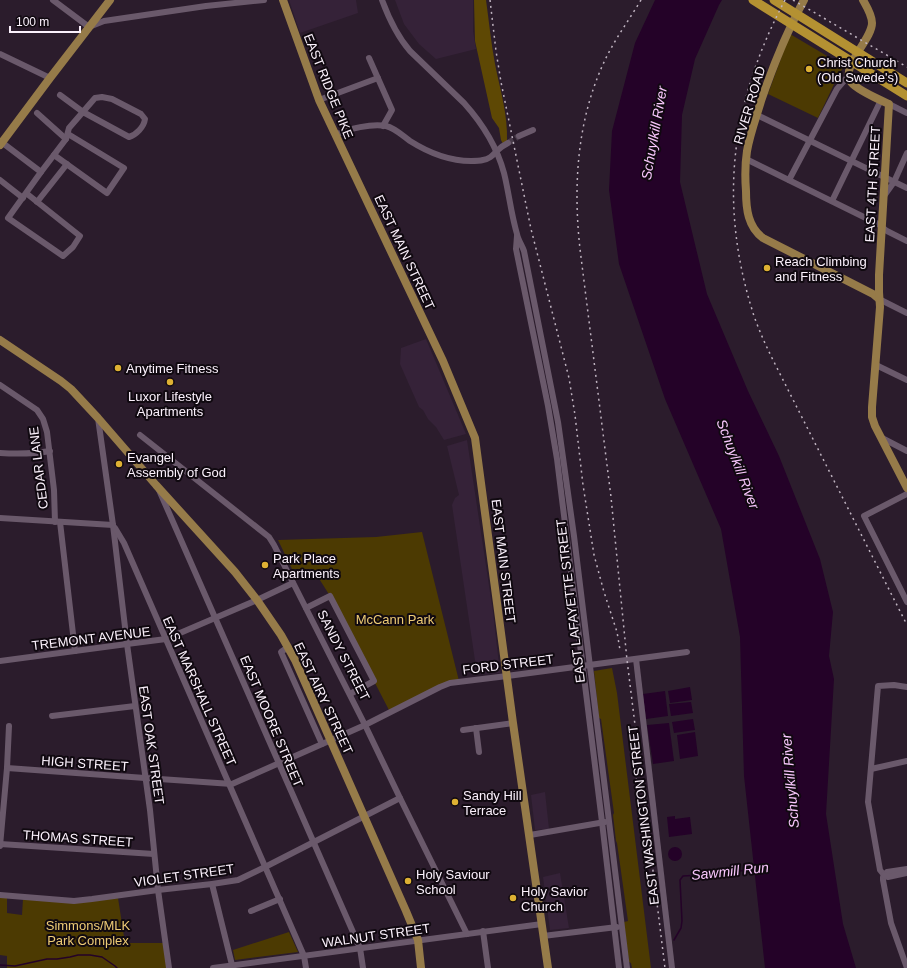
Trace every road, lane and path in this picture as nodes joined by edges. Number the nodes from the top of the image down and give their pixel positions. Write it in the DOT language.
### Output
graph roads {
  1 [pos="53,0"];
  2 [pos="110,0"];
  3 [pos="264,0"];
  4 [pos="283,0"];
  5 [pos="382,0"];
  6 [pos="753,0"];
  7 [pos="774,0"];
  8 [pos="804,0"];
  9 [pos="863,0"];
  10 [pos="89,27"];
  11 [pos="0,54"];
  12 [pos="369,58"];
  13 [pos="849,75"];
  14 [pos="50,78"];
  15 [pos="378,78"];
  16 [pos="907,83"];
  17 [pos="60,95"];
  18 [pos="907,96"];
  19 [pos="320,100"];
  20 [pos="881,100"];
  21 [pos="889,104"];
  22 [pos="83,112"];
  23 [pos="37,113"];
  24 [pos="907,113"];
  25 [pos="757,115"];
  26 [pos="383,126"];
  27 [pos="533,130"];
  28 [pos="335,135"];
  29 [pos="519,136"];
  30 [pos="67,137"];
  31 [pos="810,141"];
  32 [pos="1,143"];
  33 [pos="508,143"];
  34 [pos="907,153"];
  35 [pos="54,155"];
  36 [pos="746,159"];
  37 [pos="851,161"];
  38 [pos="67,164"];
  39 [pos="41,172"];
  40 [pos="884,177"];
  41 [pos="0,180"];
  42 [pos="357,180"];
  43 [pos="789,180"];
  44 [pos="894,182"];
  45 [pos="907,188"];
  46 [pos="24,196"];
  47 [pos="883,198"];
  48 [pos="832,201"];
  49 [pos="37,202"];
  50 [pos="881,227"];
  51 [pos="517,234"];
  52 [pos="907,241"];
  53 [pos="879,299"];
  54 [pos="907,313"];
  55 [pos="0,340"];
  56 [pos="876,365"];
  57 [pos="907,380"];
  58 [pos="0,385"];
  59 [pos="98,418"];
  60 [pos="140,435"];
  61 [pos="882,438"];
  62 [pos="50,451"];
  63 [pos="907,451"];
  64 [pos="0,452"];
  65 [pos="156,485"];
  66 [pos="907,488"];
  67 [pos="907,494"];
  68 [pos="0,518"];
  69 [pos="57,522"];
  70 [pos="113,525"];
  71 [pos="293,583"];
  72 [pos="257,600"];
  73 [pos="907,602"];
  74 [pos="306,608"];
  75 [pos="215,618"];
  76 [pos="166,639"];
  77 [pos="127,644"];
  78 [pos="288,648"];
  79 [pos="75,651"];
  80 [pos="687,652"];
  81 [pos="636,659"];
  82 [pos="0,661"];
  83 [pos="589,665"];
  84 [pos="582,666"];
  85 [pos="507,676"];
  86 [pos="907,687"];
  87 [pos="350,694"];
  88 [pos="135,706"];
  89 [pos="52,716"];
  90 [pos="513,723"];
  91 [pos="324,725"];
  92 [pos="365,725"];
  93 [pos="9,726"];
  94 [pos="476,728"];
  95 [pos="315,729"];
  96 [pos="463,730"];
  97 [pos="331,740"];
  98 [pos="322,744"];
  99 [pos="479,752"];
  100 [pos="907,761"];
  101 [pos="278,763"];
  102 [pos="7,768"];
  103 [pos="871,769"];
  104 [pos="145,778"];
  105 [pos="228,784"];
  106 [pos="400,798"];
  107 [pos="364,816"];
  108 [pos="602,822"];
  109 [pos="610,822"];
  110 [pos="530,835"];
  111 [pos="313,842"];
  112 [pos="0,845"];
  113 [pos="154,854"];
  114 [pos="265,867"];
  115 [pos="907,869"];
  116 [pos="907,873"];
  117 [pos="884,875"];
  118 [pos="212,884"];
  119 [pos="158,890"];
  120 [pos="0,895"];
  121 [pos="280,899"];
  122 [pos="251,911"];
  123 [pos="542,924"];
  124 [pos="623,927"];
  125 [pos="613,928"];
  126 [pos="483,932"];
  127 [pos="467,934"];
  128 [pos="544,936"];
  129 [pos="418,940"];
  130 [pos="360,948"];
  131 [pos="304,956"];
  132 [pos="232,965"];
  133 [pos="169,968"];
  134 [pos="212,968"];
  135 [pos="306,968"];
  136 [pos="363,968"];
  137 [pos="421,968"];
  138 [pos="488,968"];
  139 [pos="548,968"];
  140 [pos="619,968"];
  141 [pos="627,968"];
  142 [pos="672,968"];
  143 [pos="907,968"];
  1 -- 10 [label="street"];
  2 -- 10 [label="main road"];
  3 -- 10 [label="street"];
  4 -- 19 [label="main road, EAST RIDGE PIKE"];
  5 -- 51 [label="street, EAST LAFAYETTE STREET"];
  6 -- 18 [label="highway"];
  7 -- 16 [label="highway"];
  8 -- 25 [label="main road, RIVER ROAD"];
  9 -- 13 [label="main road"];
  10 -- 14 [label="main road"];
  11 -- 14 [label="street"];
  12 -- 15 [label="street"];
  13 -- 20 [label="main road"];
  13 -- 31 [label="street"];
  14 -- 32 [label="main road"];
  15 -- 19 [label="street"];
  15 -- 26 [label="street"];
  17 -- 22 [label="street"];
  19 -- 28 [label="main road, EAST RIDGE PIKE"];
  20 -- 21 [label="main road"];
  20 -- 37 [label="street"];
  21 -- 24 [label="street"];
  21 -- 40 [label="main road, EAST 4TH STREET"];
  22 -- 22 [label="street"];
  22 -- 30 [label="street"];
  23 -- 30 [label="street"];
  25 -- 31 [label="street"];
  25 -- 36 [label="main road, RIVER ROAD"];
  26 -- 28 [label="street"];
  26 -- 33 [label="street"];
  27 -- 29 [label="street"];
  28 -- 42 [label="main road, EAST RIDGE PIKE"];
  30 -- 35 [label="street"];
  30 -- 38 [label="street"];
  31 -- 37 [label="street"];
  31 -- 43 [label="street"];
  32 -- 39 [label="street"];
  34 -- 44 [label="street"];
  35 -- 38 [label="street"];
  35 -- 39 [label="street"];
  36 -- 43 [label="street"];
  36 -- 53 [label="main road, RIVER ROAD"];
  37 -- 40 [label="street"];
  37 -- 48 [label="street"];
  38 -- 49 [label="street"];
  39 -- 46 [label="street"];
  40 -- 44 [label="street"];
  40 -- 47 [label="main road, EAST 4TH STREET"];
  41 -- 46 [label="street"];
  42 -- 85 [label="main road, EAST MAIN STREET"];
  43 -- 48 [label="street"];
  44 -- 45 [label="street"];
  44 -- 47 [label="street"];
  46 -- 49 [label="street"];
  46 -- 49 [label="street"];
  47 -- 50 [label="main road, EAST 4TH STREET"];
  48 -- 50 [label="street"];
  50 -- 52 [label="street"];
  50 -- 53 [label="main road, EAST 4TH STREET"];
  51 -- 83 [label="street, EAST LAFAYETTE STREET"];
  51 -- 84 [label="street, EAST LAFAYETTE STREET"];
  53 -- 54 [label="street"];
  53 -- 56 [label="main road, EAST 4TH STREET"];
  55 -- 59 [label="main road"];
  56 -- 57 [label="street"];
  56 -- 61 [label="main road, EAST 4TH STREET"];
  58 -- 62 [label="street, CEDAR LANE"];
  59 -- 65 [label="main road, EAST AIRY STREET"];
  59 -- 70 [label="street, EAST MARSHALL STREET"];
  60 -- 71 [label="street, SANDY STREET"];
  61 -- 63 [label="street"];
  61 -- 66 [label="main road, EAST 4TH STREET"];
  62 -- 64 [label="street"];
  62 -- 69 [label="street, CEDAR LANE"];
  65 -- 72 [label="main road, EAST AIRY STREET"];
  65 -- 75 [label="street, EAST MOORE STREET"];
  67 -- 73 [label="street"];
  68 -- 69 [label="street"];
  69 -- 70 [label="street"];
  69 -- 79 [label="street, CEDAR LANE"];
  70 -- 76 [label="street, EAST MARSHALL STREET"];
  70 -- 77 [label="street, EAST OAK STREET"];
  71 -- 72 [label="street, TREMONT AVENUE"];
  71 -- 74 [label="street, SANDY STREET"];
  72 -- 75 [label="street, TREMONT AVENUE"];
  72 -- 78 [label="main road, EAST AIRY STREET"];
  74 -- 87 [label="street, SANDY STREET"];
  74 -- 87 [label="street"];
  75 -- 76 [label="street, TREMONT AVENUE"];
  75 -- 101 [label="street, EAST MOORE STREET"];
  76 -- 77 [label="street, TREMONT AVENUE"];
  76 -- 105 [label="street, EAST MARSHALL STREET"];
  77 -- 79 [label="street, TREMONT AVENUE"];
  77 -- 88 [label="street, EAST OAK STREET"];
  78 -- 91 [label="main road, EAST AIRY STREET"];
  78 -- 95 [label="street"];
  79 -- 82 [label="street, TREMONT AVENUE"];
  80 -- 81 [label="street, FORD STREET"];
  81 -- 83 [label="street, FORD STREET"];
  81 -- 142 [label="street, EAST WASHINGTON STREET"];
  83 -- 84 [label="street, FORD STREET"];
  83 -- 109 [label="street, EAST LAFAYETTE STREET"];
  84 -- 85 [label="street, FORD STREET"];
  84 -- 108 [label="street, EAST LAFAYETTE STREET"];
  85 -- 90 [label="main road, EAST MAIN STREET"];
  85 -- 92 [label="street, FORD STREET"];
  86 -- 103 [label="street"];
  87 -- 92 [label="street, SANDY STREET"];
  88 -- 89 [label="street"];
  88 -- 104 [label="street, EAST OAK STREET"];
  90 -- 94 [label="street"];
  90 -- 110 [label="main road, EAST MAIN STREET"];
  91 -- 95 [label="street"];
  91 -- 97 [label="main road, EAST AIRY STREET"];
  92 -- 97 [label="street, HIGH STREET"];
  92 -- 106 [label="street, SANDY STREET"];
  93 -- 102 [label="street"];
  94 -- 96 [label="street"];
  94 -- 99 [label="street"];
  95 -- 98 [label="street"];
  97 -- 98 [label="street, HIGH STREET"];
  97 -- 107 [label="main road, EAST AIRY STREET"];
  98 -- 101 [label="street, HIGH STREET"];
  100 -- 103 [label="street"];
  101 -- 105 [label="street, HIGH STREET"];
  101 -- 111 [label="street, EAST MOORE STREET"];
  102 -- 104 [label="street, HIGH STREET"];
  102 -- 112 [label="street"];
  103 -- 117 [label="street"];
  104 -- 105 [label="street, HIGH STREET"];
  104 -- 113 [label="street, EAST OAK STREET"];
  105 -- 114 [label="street, EAST MARSHALL STREET"];
  106 -- 107 [label="street, VIOLET STREET"];
  106 -- 127 [label="street, SANDY STREET"];
  107 -- 111 [label="street, VIOLET STREET"];
  107 -- 129 [label="main road, EAST AIRY STREET"];
  108 -- 109 [label="street"];
  108 -- 110 [label="street"];
  108 -- 125 [label="street, EAST LAFAYETTE STREET"];
  109 -- 124 [label="street, EAST LAFAYETTE STREET"];
  110 -- 123 [label="main road, EAST MAIN STREET"];
  111 -- 114 [label="street, VIOLET STREET"];
  111 -- 130 [label="street, EAST MOORE STREET"];
  112 -- 113 [label="street, THOMAS STREET"];
  113 -- 119 [label="street, EAST OAK STREET"];
  114 -- 118 [label="street, VIOLET STREET"];
  114 -- 121 [label="street, EAST MARSHALL STREET"];
  115 -- 117 [label="street"];
  116 -- 117 [label="street"];
  117 -- 143 [label="street"];
  118 -- 119 [label="street, VIOLET STREET"];
  118 -- 132 [label="street"];
  119 -- 120 [label="street, VIOLET STREET"];
  119 -- 133 [label="street, EAST OAK STREET"];
  121 -- 122 [label="street"];
  121 -- 131 [label="street, EAST MARSHALL STREET"];
  123 -- 126 [label="street, WALNUT STREET"];
  123 -- 128 [label="main road, EAST MAIN STREET"];
  124 -- 125 [label="street"];
  124 -- 141 [label="street, EAST LAFAYETTE STREET"];
  125 -- 128 [label="street"];
  125 -- 140 [label="street, EAST LAFAYETTE STREET"];
  126 -- 127 [label="street, WALNUT STREET"];
  126 -- 138 [label="street"];
  127 -- 129 [label="street, WALNUT STREET"];
  128 -- 139 [label="main road, EAST MAIN STREET"];
  129 -- 130 [label="street, WALNUT STREET"];
  129 -- 137 [label="main road, EAST AIRY STREET"];
  130 -- 131 [label="street, WALNUT STREET"];
  130 -- 136 [label="street, EAST MOORE STREET"];
  131 -- 132 [label="street, WALNUT STREET"];
  131 -- 135 [label="street, EAST MARSHALL STREET"];
  132 -- 134 [label="street, WALNUT STREET"];
}
